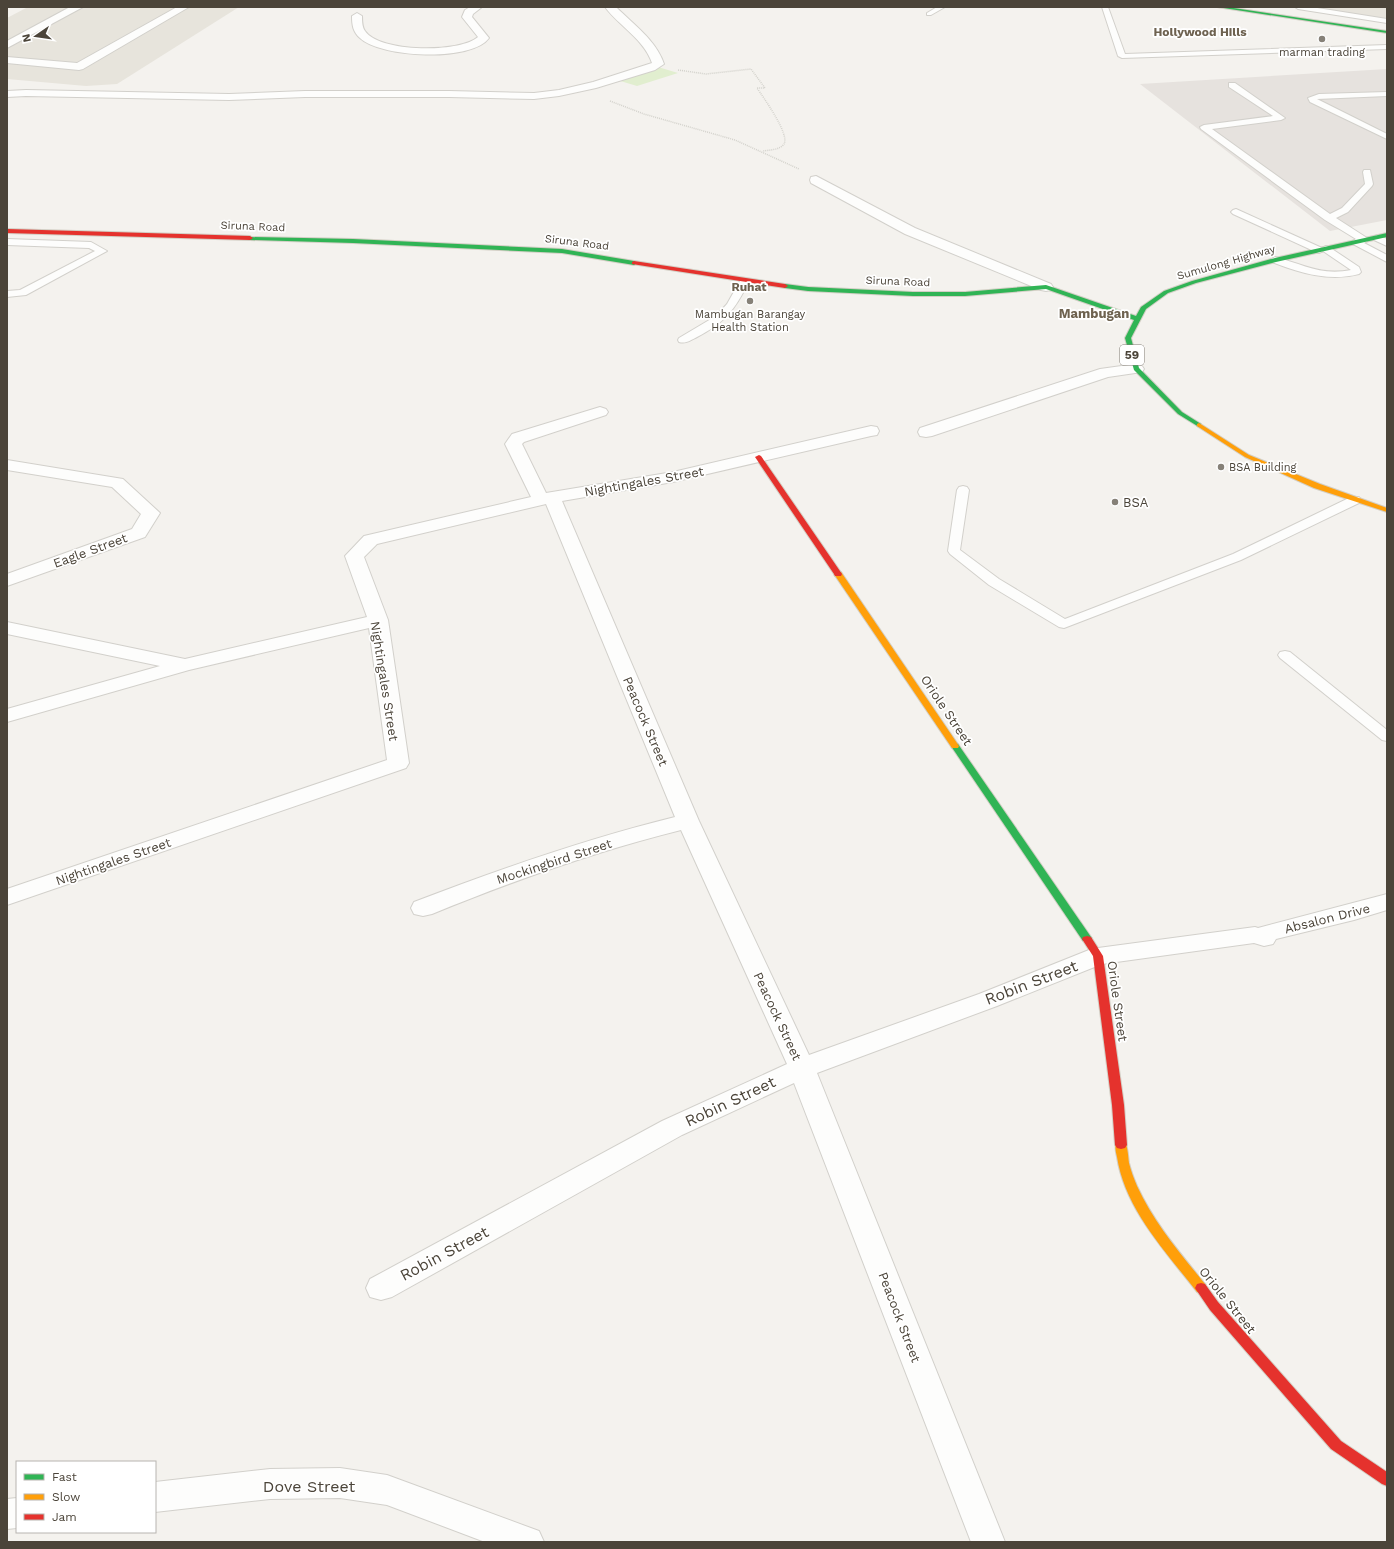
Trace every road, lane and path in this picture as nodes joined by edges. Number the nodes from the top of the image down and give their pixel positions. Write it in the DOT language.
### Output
graph roads {
  1 [pos="78,7"];
  2 [pos="184,7"];
  3 [pos="477,7"];
  4 [pos="610,7"];
  5 [pos="942,7"];
  6 [pos="1105,7"];
  7 [pos="1219,7"];
  8 [pos="1298,7"];
  9 [pos="929,14"];
  10 [pos="357,16"];
  11 [pos="1387,21"];
  12 [pos="1387,32"];
  13 [pos="7,45"];
  14 [pos="1387,47"];
  15 [pos="7,60"];
  16 [pos="656,66"];
  17 [pos="1232,85"];
  18 [pos="580,88"];
  19 [pos="7,94"];
  20 [pos="1387,94"];
  21 [pos="1387,138"];
  22 [pos="763,151"];
  23 [pos="1367,172"];
  24 [pos="816,180"];
  25 [pos="1236,212"];
  26 [pos="1328,218"];
  27 [pos="7,231"];
  28 [pos="1387,235"];
  29 [pos="1377,238"];
  30 [pos="1360,241"];
  31 [pos="7,242"];
  32 [pos="1387,243"];
  33 [pos="1323,250"];
  34 [pos="1387,259"];
  35 [pos="1275,260"];
  36 [pos="742,283"];
  37 [pos="1046,287"];
  38 [pos="7,294"];
  39 [pos="1137,319"];
  40 [pos="683,340"];
  41 [pos="1136,369"];
  42 [pos="600,412"];
  43 [pos="871,430"];
  44 [pos="926,432"];
  45 [pos="759,457"];
  46 [pos="7,465"];
  47 [pos="963,490"];
  48 [pos="547,499"];
  49 [pos="1355,500"];
  50 [pos="1387,510"];
  51 [pos="7,580"];
  52 [pos="378,620"];
  53 [pos="7,628"];
  54 [pos="1285,655"];
  55 [pos="184,665"];
  56 [pos="7,716"];
  57 [pos="1387,737"];
  58 [pos="688,821"];
  59 [pos="7,897"];
  60 [pos="1387,902"];
  61 [pos="423,908"];
  62 [pos="1098,956"];
  63 [pos="802,1068"];
  64 [pos="381,1288"];
  65 [pos="1387,1480"];
  66 [pos="156,1497"];
  67 [pos="527,1542"];
  68 [pos="988,1542"];
  1 -- 13 [label="street"];
  2 -- 15 [label="street"];
  3 -- 10 [label="street"];
  4 -- 16 [label="street"];
  5 -- 9 [label="lane"];
  6 -- 14 [label="lane"];
  7 -- 12 [label="street"];
  8 -- 11 [label="lane"];
  16 -- 18 [label="street"];
  16 -- 22 [label="path"];
  17 -- 26 [label="lane"];
  18 -- 19 [label="street"];
  18 -- 22 [label="path"];
  20 -- 21 [label="lane"];
  22 -- 24 [label="path"];
  23 -- 26 [label="lane"];
  24 -- 37 [label="street"];
  25 -- 33 [label="lane"];
  26 -- 30 [label="lane"];
  27 -- 37 [label="street, Siruna Road"];
  28 -- 29 [label="street, Sumulong Highway / 59"];
  29 -- 30 [label="street, Sumulong Highway / 59"];
  29 -- 32 [label="lane"];
  30 -- 33 [label="street, Sumulong Highway / 59"];
  30 -- 34 [label="lane"];
  31 -- 38 [label="lane"];
  33 -- 35 [label="street, Sumulong Highway / 59"];
  33 -- 35 [label="lane"];
  35 -- 39 [label="street, Sumulong Highway / 59"];
  36 -- 40 [label="lane"];
  37 -- 39 [label="street, Siruna Road"];
  39 -- 41 [label="street, Sumulong Highway / 59"];
  41 -- 44 [label="street"];
  41 -- 49 [label="street, 59"];
  42 -- 48 [label="street, Peacock Street"];
  43 -- 45 [label="street, Nightingales Street"];
  45 -- 48 [label="street, Nightingales Street"];
  45 -- 62 [label="street, Oriole Street"];
  46 -- 51 [label="street, Eagle Street"];
  47 -- 49 [label="lane"];
  48 -- 52 [label="street, Nightingales Street"];
  48 -- 58 [label="street, Peacock Street"];
  49 -- 50 [label="street, 59"];
  52 -- 55 [label="street"];
  52 -- 59 [label="street, Nightingales Street"];
  53 -- 55 [label="street"];
  54 -- 57 [label="lane"];
  55 -- 56 [label="street"];
  58 -- 61 [label="street, Mockingbird Street"];
  58 -- 63 [label="street, Peacock Street"];
  60 -- 62 [label="street, Absalon Drive"];
  62 -- 63 [label="street, Robin Street"];
  62 -- 65 [label="street, Oriole Street"];
  63 -- 64 [label="street, Robin Street"];
  63 -- 68 [label="street, Peacock Street"];
  66 -- 67 [label="street, Dove Street"];
}
